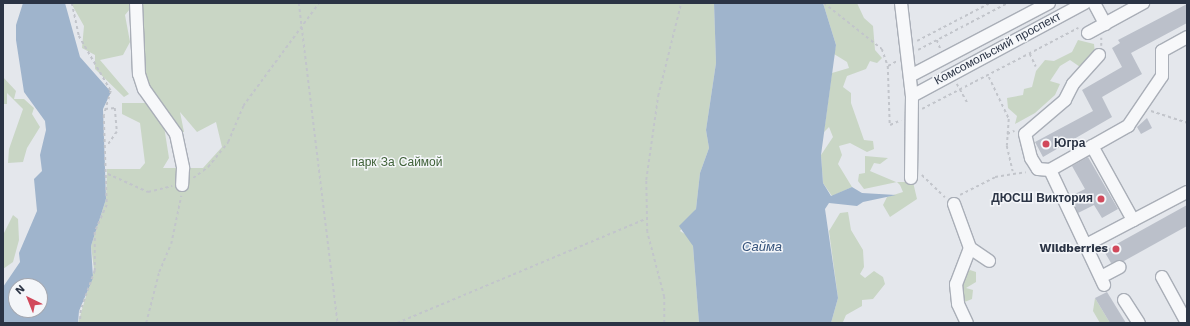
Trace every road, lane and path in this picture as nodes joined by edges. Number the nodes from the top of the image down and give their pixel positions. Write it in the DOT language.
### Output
graph roads {
  1 [pos="72,3"];
  2 [pos="136,3"];
  3 [pos="299,3"];
  4 [pos="319,3"];
  5 [pos="681,3"];
  6 [pos="824,3"];
  7 [pos="901,3"];
  8 [pos="990,3"];
  9 [pos="1008,3"];
  10 [pos="1049,3"];
  11 [pos="1084,3"];
  12 [pos="1094,3"];
  13 [pos="1143,3"];
  14 [pos="1105,24"];
  15 [pos="302,26"];
  16 [pos="1085,30"];
  17 [pos="1187,38"];
  18 [pos="905,48"];
  19 [pos="1030,54"];
  20 [pos="1100,55"];
  21 [pos="1036,67"];
  22 [pos="910,76"];
  23 [pos="989,76"];
  24 [pos="956,81"];
  25 [pos="961,90"];
  26 [pos="912,96"];
  27 [pos="966,102"];
  28 [pos="1138,107"];
  29 [pos="105,109"];
  30 [pos="911,115"];
  31 [pos="1187,123"];
  32 [pos="107,145"];
  33 [pos="1092,146"];
  34 [pos="1039,170"];
  35 [pos="1013,171"];
  36 [pos="108,174"];
  37 [pos="911,178"];
  38 [pos="182,185"];
  39 [pos="1187,192"];
  40 [pos="954,204"];
  41 [pos="646,219"];
  42 [pos="1133,220"];
  43 [pos="1086,244"];
  44 [pos="970,248"];
  45 [pos="989,261"];
  46 [pos="1120,267"];
  47 [pos="1162,277"];
  48 [pos="1124,300"];
  49 [pos="1185,322"];
  50 [pos="80,323"];
  51 [pos="146,323"];
  52 [pos="338,323"];
  53 [pos="397,323"];
  54 [pos="664,323"];
  55 [pos="967,323"];
  56 [pos="1139,323"];
  1 -- 29 [label="path"];
  2 -- 38 [label="street"];
  3 -- 15 [label="path"];
  4 -- 15 [label="path"];
  5 -- 41 [label="path"];
  6 -- 30 [label="path"];
  7 -- 18 [label="street"];
  8 -- 18 [label="path"];
  9 -- 18 [label="path"];
  10 -- 22 [label="street, Комсомольский проспект"];
  11 -- 26 [label="street, Комсомольский проспект"];
  12 -- 14 [label="street"];
  13 -- 14 [label="street"];
  14 -- 16 [label="street"];
  14 -- 20 [label="path"];
  15 -- 38 [label="path"];
  15 -- 52 [label="path"];
  16 -- 19 [label="path"];
  17 -- 28 [label="street"];
  18 -- 22 [label="street"];
  19 -- 21 [label="path"];
  19 -- 23 [label="path"];
  20 -- 34 [label="street"];
  22 -- 26 [label="street"];
  23 -- 25 [label="path"];
  23 -- 35 [label="path"];
  24 -- 25 [label="path"];
  25 -- 27 [label="path"];
  25 -- 30 [label="path"];
  26 -- 30 [label="street"];
  28 -- 31 [label="path"];
  28 -- 33 [label="street"];
  29 -- 32 [label="path"];
  29 -- 32 [label="path"];
  30 -- 37 [label="street"];
  32 -- 36 [label="path"];
  33 -- 34 [label="street"];
  33 -- 42 [label="street"];
  34 -- 35 [label="path"];
  34 -- 43 [label="street"];
  35 -- 40 [label="path"];
  36 -- 38 [label="path"];
  36 -- 50 [label="path"];
  37 -- 40 [label="path"];
  38 -- 51 [label="path"];
  39 -- 42 [label="street"];
  40 -- 44 [label="street"];
  41 -- 53 [label="path"];
  41 -- 54 [label="path"];
  42 -- 43 [label="street"];
  43 -- 46 [label="street"];
  44 -- 45 [label="street"];
  44 -- 55 [label="street"];
  47 -- 49 [label="street"];
  48 -- 56 [label="street"];
}
